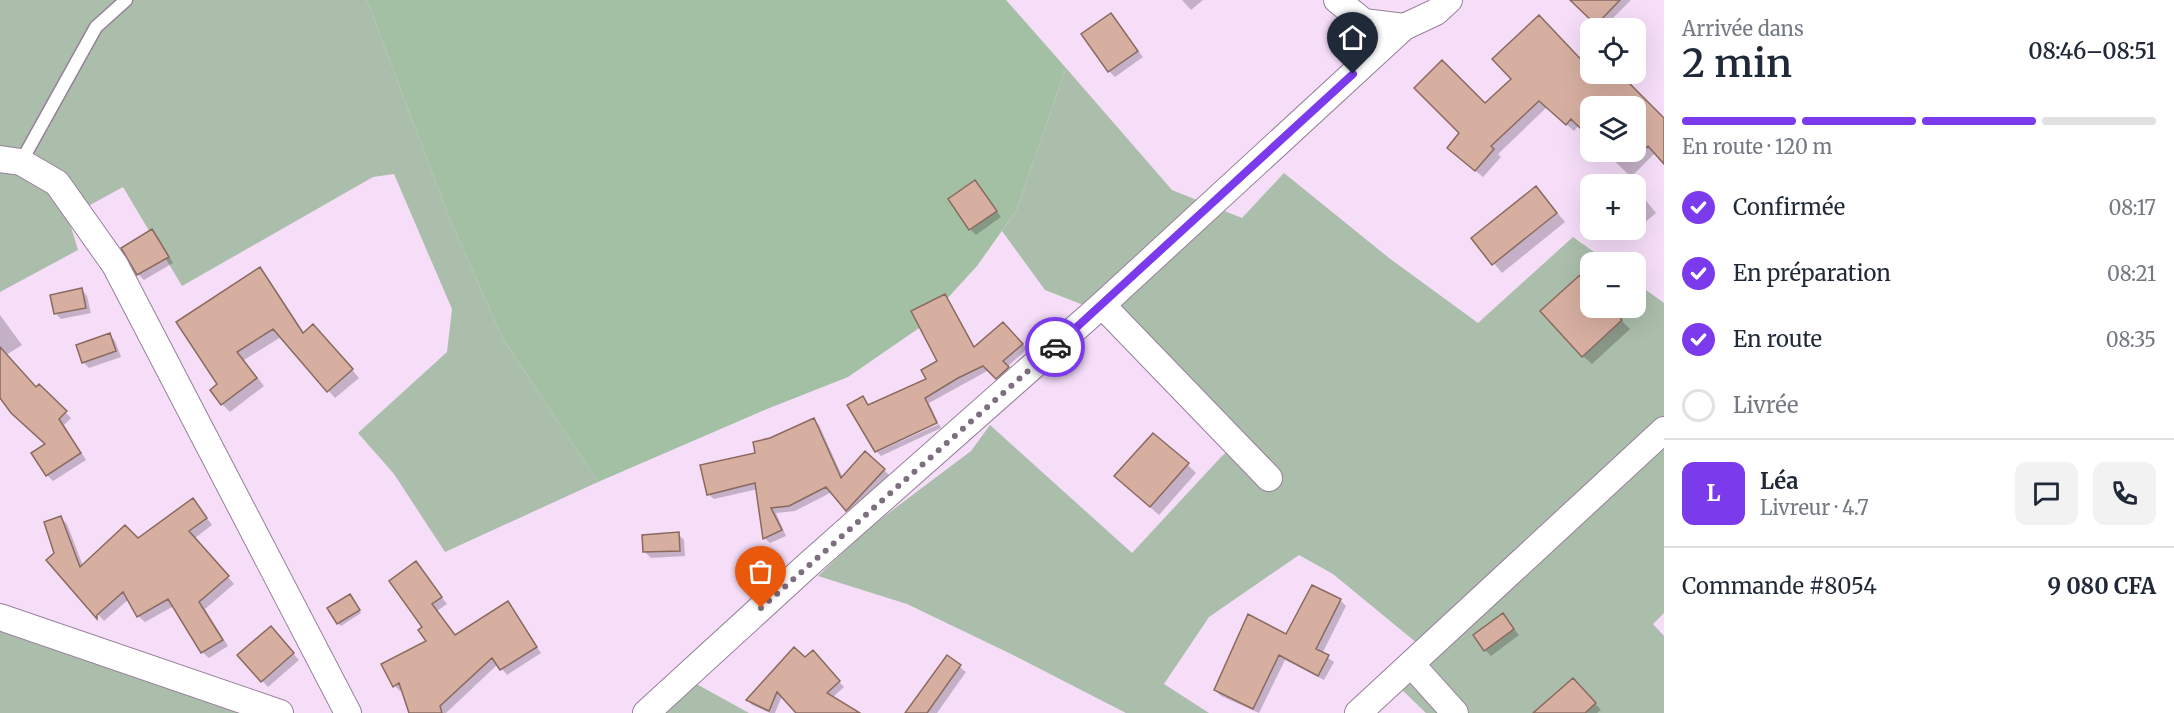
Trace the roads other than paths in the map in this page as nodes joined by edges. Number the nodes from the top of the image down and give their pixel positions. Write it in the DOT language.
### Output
graph roads {
  1 [pos="126,0"];
  2 [pos="1337,0"];
  3 [pos="1449,0"];
  4 [pos="1404,27"];
  5 [pos="11,161"];
  6 [pos="1102,305"];
  7 [pos="1664,430"];
  8 [pos="1269,478"];
  9 [pos="0,616"];
  10 [pos="1411,664"];
  11 [pos="280,713"];
  12 [pos="348,713"];
  13 [pos="646,713"];
  14 [pos="1358,713"];
  15 [pos="1455,713"];
  1 -- 5 [label="lane"];
  2 -- 4 [label="street"];
  3 -- 4 [label="street"];
  4 -- 6 [label="street"];
  5 -- 12 [label="street"];
  6 -- 8 [label="street"];
  6 -- 13 [label="street"];
  7 -- 10 [label="street"];
  9 -- 11 [label="street"];
  10 -- 14 [label="street"];
  10 -- 15 [label="street"];
}
